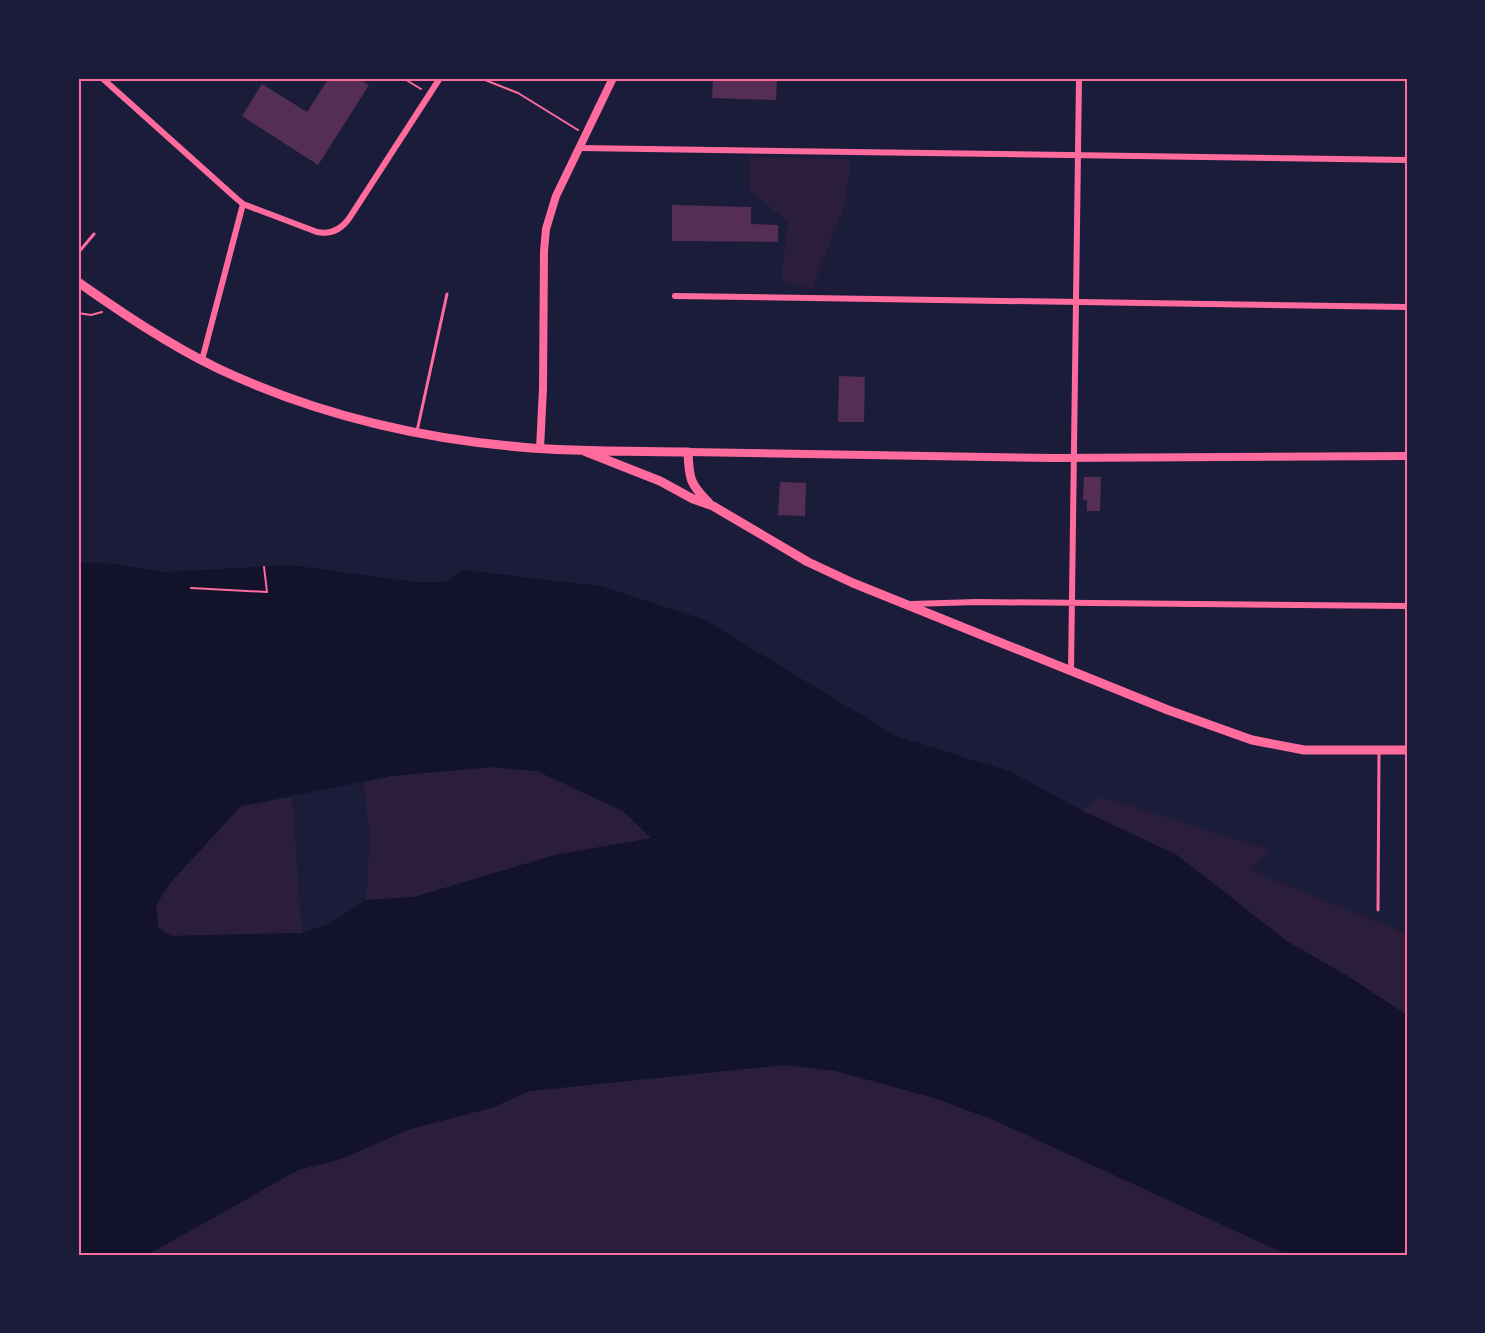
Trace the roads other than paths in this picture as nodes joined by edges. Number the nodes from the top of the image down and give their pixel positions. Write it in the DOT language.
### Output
graph roads {
  1 [pos="102,78"];
  2 [pos="440,78"];
  3 [pos="614,78"];
  4 [pos="1078,78"];
  5 [pos="580,148"];
  6 [pos="1078,154"];
  7 [pos="1407,160"];
  8 [pos="243,204"];
  9 [pos="94,234"];
  10 [pos="78,253"];
  11 [pos="78,282"];
  12 [pos="447,294"];
  13 [pos="675,296"];
  14 [pos="1075,302"];
  15 [pos="1407,307"];
  16 [pos="202,360"];
  17 [pos="417,433"];
  18 [pos="540,449"];
  19 [pos="584,451"];
  20 [pos="688,452"];
  21 [pos="1407,456"];
  22 [pos="1074,458"];
  23 [pos="713,506"];
  24 [pos="1072,602"];
  25 [pos="904,604"];
  26 [pos="1407,606"];
  27 [pos="1071,671"];
  28 [pos="1379,750"];
  29 [pos="1407,750"];
  30 [pos="1378,910"];
  1 -- 8 [label="street"];
  2 -- 8 [label="street"];
  3 -- 5 [label="street"];
  4 -- 6 [label="street"];
  5 -- 6 [label="street"];
  5 -- 18 [label="street"];
  6 -- 7 [label="street"];
  6 -- 14 [label="street"];
  8 -- 16 [label="street"];
  9 -- 10 [label="lane"];
  11 -- 16 [label="main road"];
  12 -- 17 [label="lane"];
  13 -- 14 [label="street"];
  14 -- 15 [label="street"];
  14 -- 22 [label="street"];
  16 -- 17 [label="main road"];
  17 -- 18 [label="main road"];
  18 -- 19 [label="main road"];
  19 -- 20 [label="main road"];
  19 -- 23 [label="main road"];
  20 -- 22 [label="street"];
  20 -- 23 [label="main road"];
  21 -- 22 [label="street"];
  22 -- 24 [label="street"];
  23 -- 25 [label="main road"];
  24 -- 25 [label="street"];
  24 -- 26 [label="street"];
  24 -- 27 [label="street"];
  25 -- 27 [label="main road"];
  27 -- 28 [label="main road"];
  28 -- 29 [label="main road"];
  28 -- 30 [label="lane"];
}
